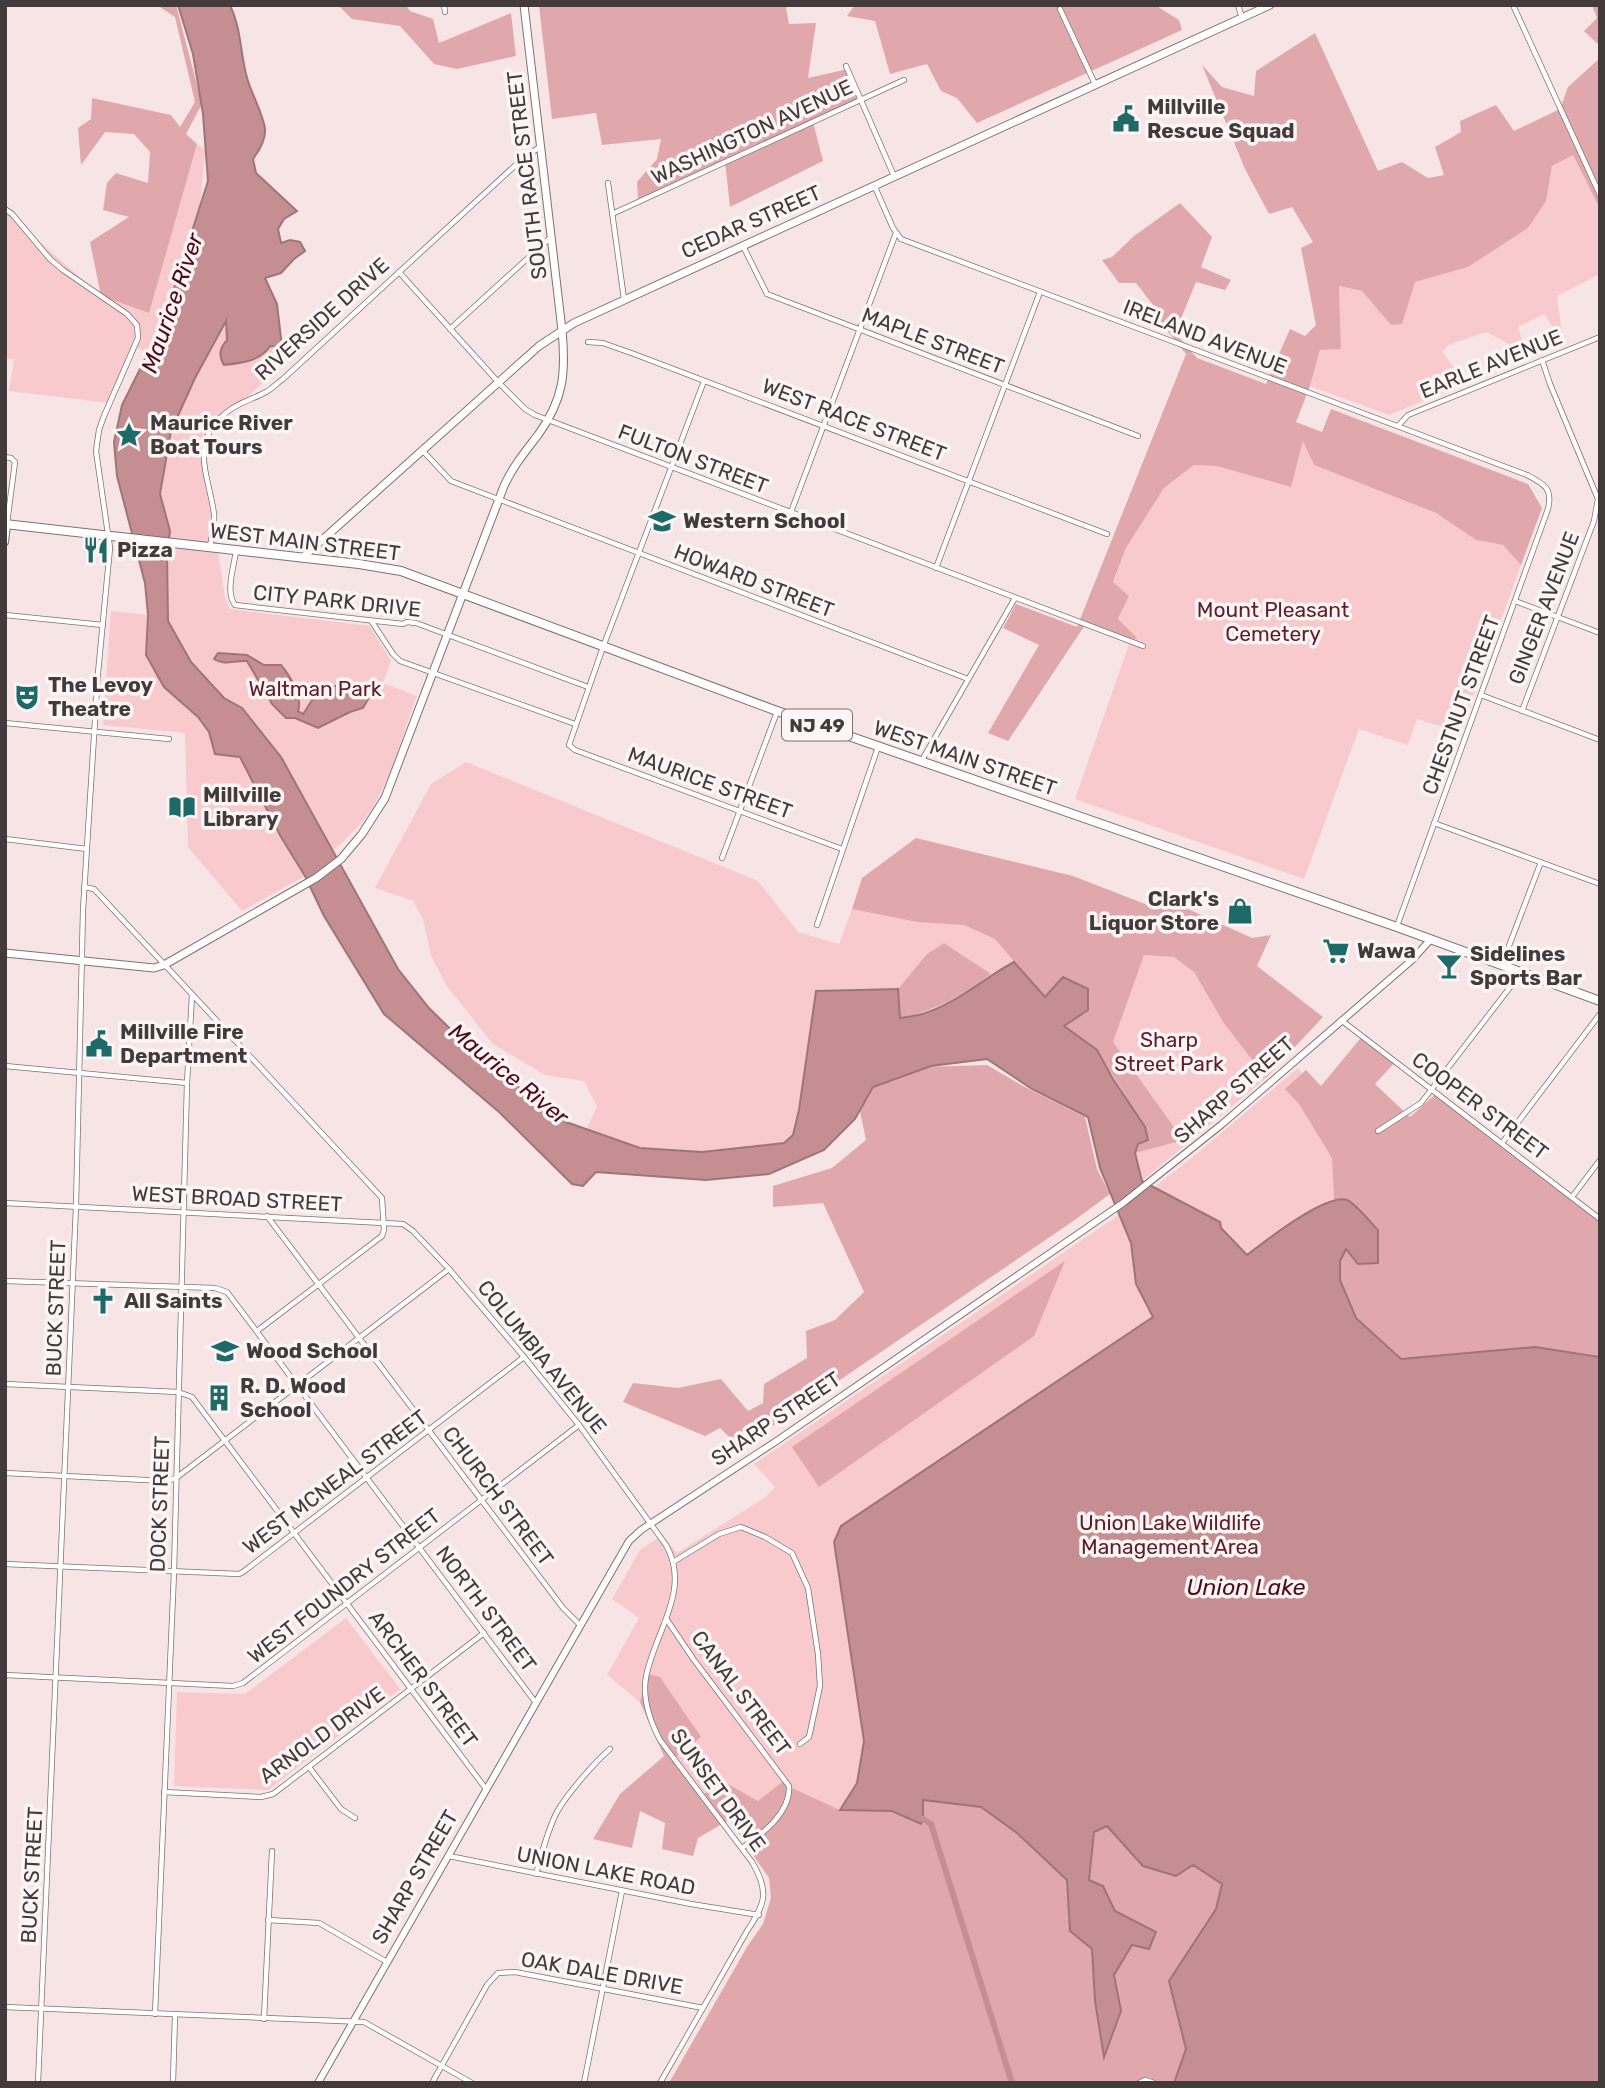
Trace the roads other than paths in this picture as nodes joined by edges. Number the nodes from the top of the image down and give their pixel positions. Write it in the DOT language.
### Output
graph roads {
  1 [pos="444,5"];
  2 [pos="524,5"];
  3 [pos="1238,5"];
  4 [pos="1270,5"];
  5 [pos="1513,5"];
  6 [pos="1060,9"];
  7 [pos="445,12"];
  8 [pos="1242,18"];
  9 [pos="846,66"];
  10 [pos="904,80"];
  11 [pos="1095,84"];
  12 [pos="860,100"];
  13 [pos="541,146"];
  14 [pos="894,176"];
  15 [pos="608,183"];
  16 [pos="874,185"];
  17 [pos="1600,195"];
  18 [pos="5,209"];
  19 [pos="612,214"];
  20 [pos="896,233"];
  21 [pos="552,237"];
  22 [pos="743,245"];
  23 [pos="399,272"];
  24 [pos="1040,292"];
  25 [pos="624,299"];
  26 [pos="450,329"];
  27 [pos="562,330"];
  28 [pos="860,330"];
  29 [pos="1600,337"];
  30 [pos="588,342"];
  31 [pos="1542,360"];
  32 [pos="704,381"];
  33 [pos="499,383"];
  34 [pos="1005,385"];
  35 [pos="548,420"];
  36 [pos="824,426"];
  37 [pos="1398,426"];
  38 [pos="1139,436"];
  39 [pos="423,451"];
  40 [pos="8,458"];
  41 [pos="672,467"];
  42 [pos="969,481"];
  43 [pos="1549,493"];
  44 [pos="499,499"];
  45 [pos="791,512"];
  46 [pos="6,524"];
  47 [pos="1107,534"];
  48 [pos="109,536"];
  49 [pos="5,542"];
  50 [pos="210,547"];
  51 [pos="236,550"];
  52 [pos="639,554"];
  53 [pos="302,558"];
  54 [pos="936,568"];
  55 [pos="464,593"];
  56 [pos="1015,598"];
  57 [pos="1516,601"];
  58 [pos="5,615"];
  59 [pos="1558,617"];
  60 [pos="372,622"];
  61 [pos="103,625"];
  62 [pos="1600,633"];
  63 [pos="448,634"];
  64 [pos="1143,646"];
  65 [pos="603,647"];
  66 [pos="434,672"];
  67 [pos="968,680"];
  68 [pos="588,687"];
  69 [pos="1481,695"];
  70 [pos="777,711"];
  71 [pos="1522,711"];
  72 [pos="5,723"];
  73 [pos="575,724"];
  74 [pos="96,733"];
  75 [pos="169,739"];
  76 [pos="1600,740"];
  77 [pos="878,746"];
  78 [pos="922,761"];
  79 [pos="740,811"];
  80 [pos="1434,823"];
  81 [pos="5,839"];
  82 [pos="87,849"];
  83 [pos="842,849"];
  84 [pos="722,858"];
  85 [pos="1541,862"];
  86 [pos="1600,884"];
  87 [pos="84,888"];
  88 [pos="817,925"];
  89 [pos="1397,927"];
  90 [pos="1431,939"];
  91 [pos="5,954"];
  92 [pos="81,961"];
  93 [pos="164,965"];
  94 [pos="1502,965"];
  95 [pos="1521,972"];
  96 [pos="192,995"];
  97 [pos="1600,1001"];
  98 [pos="1600,1014"];
  99 [pos="1341,1020"];
  100 [pos="5,1066"];
  101 [pos="79,1074"];
  102 [pos="187,1083"];
  103 [pos="1432,1089"];
  104 [pos="1378,1131"];
  105 [pos="1502,1143"];
  106 [pos="1600,1160"];
  107 [pos="1572,1197"];
  108 [pos="5,1203"];
  109 [pos="76,1206"];
  110 [pos="185,1212"];
  111 [pos="267,1216"];
  112 [pos="1600,1219"];
  113 [pos="383,1222"];
  114 [pos="397,1222"];
  115 [pos="449,1269"];
  116 [pos="5,1281"];
  117 [pos="72,1284"];
  118 [pos="318,1284"];
  119 [pos="181,1287"];
  120 [pos="257,1331"];
  121 [pos="359,1338"];
  122 [pos="524,1357"];
  123 [pos="5,1384"];
  124 [pos="298,1384"];
  125 [pos="68,1387"];
  126 [pos="178,1392"];
  127 [pos="579,1425"];
  128 [pos="429,1431"];
  129 [pos="224,1440"];
  130 [pos="5,1473"];
  131 [pos="65,1476"];
  132 [pos="176,1478"];
  133 [pos="368,1478"];
  134 [pos="481,1500"];
  135 [pos="650,1524"];
  136 [pos="294,1534"];
  137 [pos="419,1547"];
  138 [pos="673,1562"];
  139 [pos="5,1564"];
  140 [pos="61,1567"];
  141 [pos="174,1572"];
  142 [pos="347,1604"];
  143 [pos="667,1619"];
  144 [pos="580,1625"];
  145 [pos="484,1633"];
  146 [pos="5,1675"];
  147 [pos="56,1677"];
  148 [pos="169,1682"];
  149 [pos="411,1689"];
  150 [pos="536,1703"];
  151 [pos="800,1744"];
  152 [pos="610,1749"];
  153 [pos="309,1767"];
  154 [pos="486,1789"];
  155 [pos="164,1792"];
  156 [pos="355,1818"];
  157 [pos="742,1848"];
  158 [pos="272,1851"];
  159 [pos="448,1856"];
  160 [pos="536,1874"];
  161 [pos="622,1891"];
  162 [pos="759,1915"];
  163 [pos="268,1920"];
  164 [pos="387,1962"];
  165 [pos="603,1988"];
  166 [pos="5,2007"];
  167 [pos="41,2008"];
  168 [pos="703,2008"];
  169 [pos="155,2014"];
  170 [pos="175,2015"];
  171 [pos="264,2019"];
  172 [pos="353,2021"];
  173 [pos="442,2065"];
  174 [pos="38,2083"];
  175 [pos="173,2083"];
  176 [pos="318,2083"];
  177 [pos="432,2083"];
  178 [pos="472,2083"];
  179 [pos="584,2083"];
  180 [pos="660,2083"];
  181 [pos="1139,2083"];
  182 [pos="1154,2083"];
  1 -- 7 [label="street"];
  2 -- 13 [label="main road, SOUTH RACE STREET"];
  3 -- 8 [label="street"];
  4 -- 8 [label="main road, CEDAR STREET"];
  5 -- 17 [label="street"];
  6 -- 11 [label="street"];
  8 -- 11 [label="main road, CEDAR STREET"];
  9 -- 12 [label="street"];
  10 -- 12 [label="street, WASHINGTON AVENUE"];
  11 -- 14 [label="main road, CEDAR STREET"];
  12 -- 14 [label="street"];
  12 -- 19 [label="street, WASHINGTON AVENUE"];
  13 -- 21 [label="main road, SOUTH RACE STREET"];
  13 -- 23 [label="street, RIVERSIDE DRIVE"];
  14 -- 16 [label="main road, CEDAR STREET"];
  15 -- 19 [label="street"];
  16 -- 20 [label="street"];
  16 -- 22 [label="main road, CEDAR STREET"];
  18 -- 48 [label="street, BUCK STREET"];
  19 -- 25 [label="street"];
  20 -- 24 [label="street, IRELAND AVENUE"];
  20 -- 28 [label="street"];
  21 -- 26 [label="street"];
  21 -- 27 [label="main road, SOUTH RACE STREET"];
  22 -- 25 [label="main road, CEDAR STREET"];
  22 -- 28 [label="street, MAPLE STREET"];
  23 -- 26 [label="street, FULTON STREET"];
  23 -- 50 [label="street, RIVERSIDE DRIVE"];
  24 -- 34 [label="street"];
  24 -- 37 [label="street, IRELAND AVENUE"];
  25 -- 27 [label="main road, CEDAR STREET"];
  26 -- 33 [label="street, FULTON STREET"];
  27 -- 33 [label="main road, CEDAR STREET"];
  27 -- 35 [label="main road, SOUTH RACE STREET"];
  28 -- 34 [label="street, MAPLE STREET"];
  28 -- 36 [label="street"];
  29 -- 31 [label="street, EARLE AVENUE"];
  30 -- 32 [label="street, WEST RACE STREET"];
  31 -- 37 [label="street, EARLE AVENUE"];
  31 -- 59 [label="street, GINGER AVENUE"];
  32 -- 36 [label="street, WEST RACE STREET"];
  32 -- 41 [label="street"];
  33 -- 35 [label="street, FULTON STREET"];
  33 -- 39 [label="main road, CEDAR STREET"];
  34 -- 38 [label="street, MAPLE STREET"];
  34 -- 42 [label="street"];
  35 -- 41 [label="street, FULTON STREET"];
  35 -- 44 [label="main road, SOUTH RACE STREET"];
  36 -- 42 [label="street, WEST RACE STREET"];
  36 -- 45 [label="street"];
  37 -- 43 [label="street, IRELAND AVENUE"];
  39 -- 44 [label="street, HOWARD STREET"];
  39 -- 53 [label="main road, CEDAR STREET"];
  40 -- 46 [label="street"];
  41 -- 45 [label="street, FULTON STREET"];
  41 -- 52 [label="street"];
  42 -- 47 [label="street, WEST RACE STREET"];
  42 -- 54 [label="street"];
  43 -- 57 [label="street, CHESTNUT STREET"];
  44 -- 52 [label="street, HOWARD STREET"];
  44 -- 55 [label="main road, SOUTH RACE STREET"];
  45 -- 54 [label="street, FULTON STREET"];
  46 -- 48 [label="highway, NJ 49"];
  46 -- 49 [label="street"];
  48 -- 50 [label="highway, WEST MAIN STREET / NJ 49"];
  48 -- 61 [label="street, BUCK STREET"];
  50 -- 51 [label="highway, WEST MAIN STREET / NJ 49"];
  51 -- 53 [label="highway, WEST MAIN STREET / NJ 49"];
  51 -- 60 [label="street, CITY PARK DRIVE"];
  52 -- 65 [label="street"];
  52 -- 67 [label="street, HOWARD STREET"];
  53 -- 55 [label="highway, WEST MAIN STREET / NJ 49"];
  54 -- 56 [label="street, FULTON STREET"];
  55 -- 63 [label="main road, SOUTH RACE STREET"];
  55 -- 65 [label="highway, WEST MAIN STREET / NJ 49"];
  56 -- 64 [label="street, FULTON STREET"];
  56 -- 67 [label="street"];
  57 -- 59 [label="street"];
  57 -- 69 [label="street, CHESTNUT STREET"];
  58 -- 61 [label="street"];
  59 -- 62 [label="street"];
  59 -- 71 [label="street, GINGER AVENUE"];
  60 -- 63 [label="street, CITY PARK DRIVE"];
  60 -- 66 [label="street"];
  61 -- 74 [label="street, BUCK STREET"];
  63 -- 66 [label="main road, SOUTH RACE STREET"];
  63 -- 68 [label="street"];
  65 -- 68 [label="street"];
  65 -- 70 [label="highway, WEST MAIN STREET / NJ 49"];
  66 -- 73 [label="street"];
  66 -- 93 [label="main road, SOUTH RACE STREET"];
  67 -- 78 [label="street"];
  68 -- 73 [label="street"];
  69 -- 71 [label="street"];
  69 -- 80 [label="street, CHESTNUT STREET"];
  70 -- 77 [label="highway, WEST MAIN STREET / NJ 49"];
  70 -- 79 [label="street"];
  71 -- 76 [label="street"];
  72 -- 74 [label="street"];
  73 -- 79 [label="street, MAURICE STREET"];
  74 -- 75 [label="street"];
  74 -- 82 [label="street, BUCK STREET"];
  77 -- 78 [label="highway, WEST MAIN STREET / NJ 49"];
  77 -- 83 [label="street"];
  78 -- 89 [label="highway, WEST MAIN STREET / NJ 49"];
  79 -- 83 [label="street, MAURICE STREET"];
  79 -- 84 [label="street"];
  80 -- 85 [label="street"];
  80 -- 89 [label="street, CHESTNUT STREET"];
  81 -- 82 [label="street"];
  82 -- 87 [label="street, BUCK STREET"];
  83 -- 88 [label="street"];
  85 -- 86 [label="street"];
  85 -- 94 [label="street"];
  87 -- 92 [label="street, BUCK STREET"];
  87 -- 93 [label="street"];
  89 -- 90 [label="highway, WEST MAIN STREET / NJ 49"];
  90 -- 94 [label="highway, WEST MAIN STREET / NJ 49"];
  90 -- 99 [label="street, SHARP STREET"];
  91 -- 92 [label="main road"];
  92 -- 93 [label="main road"];
  92 -- 101 [label="street, BUCK STREET"];
  93 -- 96 [label="street"];
  94 -- 95 [label="highway, WEST MAIN STREET / NJ 49"];
  95 -- 97 [label="highway, WEST MAIN STREET / NJ 49"];
  95 -- 103 [label="street"];
  96 -- 102 [label="street, DOCK STREET"];
  96 -- 113 [label="street"];
  98 -- 105 [label="street"];
  99 -- 103 [label="street, COOPER STREET"];
  99 -- 135 [label="street, SHARP STREET"];
  100 -- 101 [label="street"];
  101 -- 102 [label="street"];
  101 -- 109 [label="street, BUCK STREET"];
  102 -- 110 [label="street, DOCK STREET"];
  103 -- 104 [label="street"];
  103 -- 105 [label="street, COOPER STREET"];
  105 -- 107 [label="street, COOPER STREET"];
  106 -- 107 [label="street"];
  107 -- 112 [label="street, COOPER STREET"];
  108 -- 109 [label="street, WEST BROAD STREET"];
  109 -- 110 [label="street, WEST BROAD STREET"];
  109 -- 117 [label="street, BUCK STREET"];
  110 -- 111 [label="street, WEST BROAD STREET"];
  110 -- 119 [label="street, DOCK STREET"];
  111 -- 113 [label="street, WEST BROAD STREET"];
  111 -- 118 [label="street, CHURCH STREET"];
  113 -- 114 [label="street, WEST BROAD STREET"];
  113 -- 118 [label="street"];
  114 -- 115 [label="street, COLUMBIA AVENUE"];
  115 -- 121 [label="street"];
  115 -- 122 [label="street, COLUMBIA AVENUE"];
  116 -- 117 [label="street"];
  117 -- 119 [label="street"];
  117 -- 125 [label="street, BUCK STREET"];
  118 -- 120 [label="street"];
  118 -- 121 [label="street, CHURCH STREET"];
  119 -- 120 [label="street, NORTH STREET"];
  119 -- 126 [label="street, DOCK STREET"];
  120 -- 124 [label="street, NORTH STREET"];
  121 -- 124 [label="street"];
  121 -- 128 [label="street, CHURCH STREET"];
  122 -- 127 [label="street, COLUMBIA AVENUE"];
  122 -- 128 [label="street, WEST MCNEAL STREET"];
  123 -- 125 [label="street"];
  124 -- 129 [label="street"];
  124 -- 133 [label="street, NORTH STREET"];
  125 -- 126 [label="street"];
  125 -- 131 [label="street, BUCK STREET"];
  126 -- 129 [label="street, ARCHER STREET"];
  126 -- 132 [label="street, DOCK STREET"];
  127 -- 134 [label="street, WEST FOUNDRY STREET"];
  127 -- 135 [label="street, COLUMBIA AVENUE"];
  128 -- 133 [label="street, WEST MCNEAL STREET"];
  128 -- 134 [label="street, CHURCH STREET"];
  129 -- 132 [label="street"];
  129 -- 136 [label="street, ARCHER STREET"];
  130 -- 131 [label="street"];
  131 -- 132 [label="street"];
  131 -- 140 [label="street, BUCK STREET"];
  132 -- 141 [label="street, DOCK STREET"];
  133 -- 136 [label="street, WEST MCNEAL STREET"];
  133 -- 137 [label="street, NORTH STREET"];
  134 -- 137 [label="street, WEST FOUNDRY STREET"];
  134 -- 144 [label="street, CHURCH STREET"];
  135 -- 138 [label="street, COLUMBIA AVENUE"];
  135 -- 144 [label="street, SHARP STREET"];
  136 -- 141 [label="street, WEST MCNEAL STREET"];
  136 -- 142 [label="street, ARCHER STREET"];
  137 -- 142 [label="street, WEST FOUNDRY STREET"];
  137 -- 145 [label="street, NORTH STREET"];
  138 -- 143 [label="street, SUNSET DRIVE"];
  138 -- 151 [label="street"];
  139 -- 140 [label="street, WEST MCNEAL STREET"];
  140 -- 141 [label="street, WEST MCNEAL STREET"];
  140 -- 147 [label="street, BUCK STREET"];
  141 -- 148 [label="street, DOCK STREET"];
  142 -- 148 [label="street, WEST FOUNDRY STREET"];
  142 -- 149 [label="street, ARCHER STREET"];
  143 -- 157 [label="street, SUNSET DRIVE"];
  143 -- 157 [label="street, CANAL STREET"];
  144 -- 150 [label="street, SHARP STREET"];
  145 -- 149 [label="street, ARNOLD DRIVE"];
  145 -- 150 [label="street, NORTH STREET"];
  146 -- 147 [label="street, WEST FOUNDRY STREET"];
  147 -- 148 [label="street, WEST FOUNDRY STREET"];
  147 -- 167 [label="street, BUCK STREET"];
  148 -- 155 [label="street, DOCK STREET"];
  149 -- 153 [label="street, ARNOLD DRIVE"];
  149 -- 154 [label="street, ARCHER STREET"];
  150 -- 154 [label="street, SHARP STREET"];
  152 -- 160 [label="street"];
  153 -- 155 [label="street, ARNOLD DRIVE"];
  153 -- 156 [label="street"];
  154 -- 159 [label="street, SHARP STREET"];
  155 -- 169 [label="street, DOCK STREET"];
  157 -- 162 [label="street, SUNSET DRIVE"];
  158 -- 163 [label="street"];
  159 -- 160 [label="street, UNION LAKE ROAD"];
  159 -- 164 [label="street, SHARP STREET"];
  160 -- 161 [label="street, UNION LAKE ROAD"];
  161 -- 162 [label="street, UNION LAKE ROAD"];
  161 -- 165 [label="street"];
  162 -- 168 [label="street, SUNSET DRIVE"];
  163 -- 164 [label="street"];
  163 -- 171 [label="street"];
  164 -- 172 [label="street, SHARP STREET"];
  165 -- 168 [label="street, OAK DALE DRIVE"];
  165 -- 173 [label="street, OAK DALE DRIVE"];
  165 -- 179 [label="street"];
  166 -- 167 [label="street"];
  167 -- 169 [label="street"];
  167 -- 174 [label="street, BUCK STREET"];
  168 -- 180 [label="street, SUNSET DRIVE"];
  169 -- 170 [label="street"];
  170 -- 171 [label="street"];
  170 -- 175 [label="street"];
  171 -- 172 [label="street"];
  172 -- 173 [label="street"];
  172 -- 176 [label="street, SHARP STREET"];
  173 -- 177 [label="street, OAK DALE DRIVE"];
  173 -- 178 [label="street"];
  181 -- 182 [label="street"];
}
